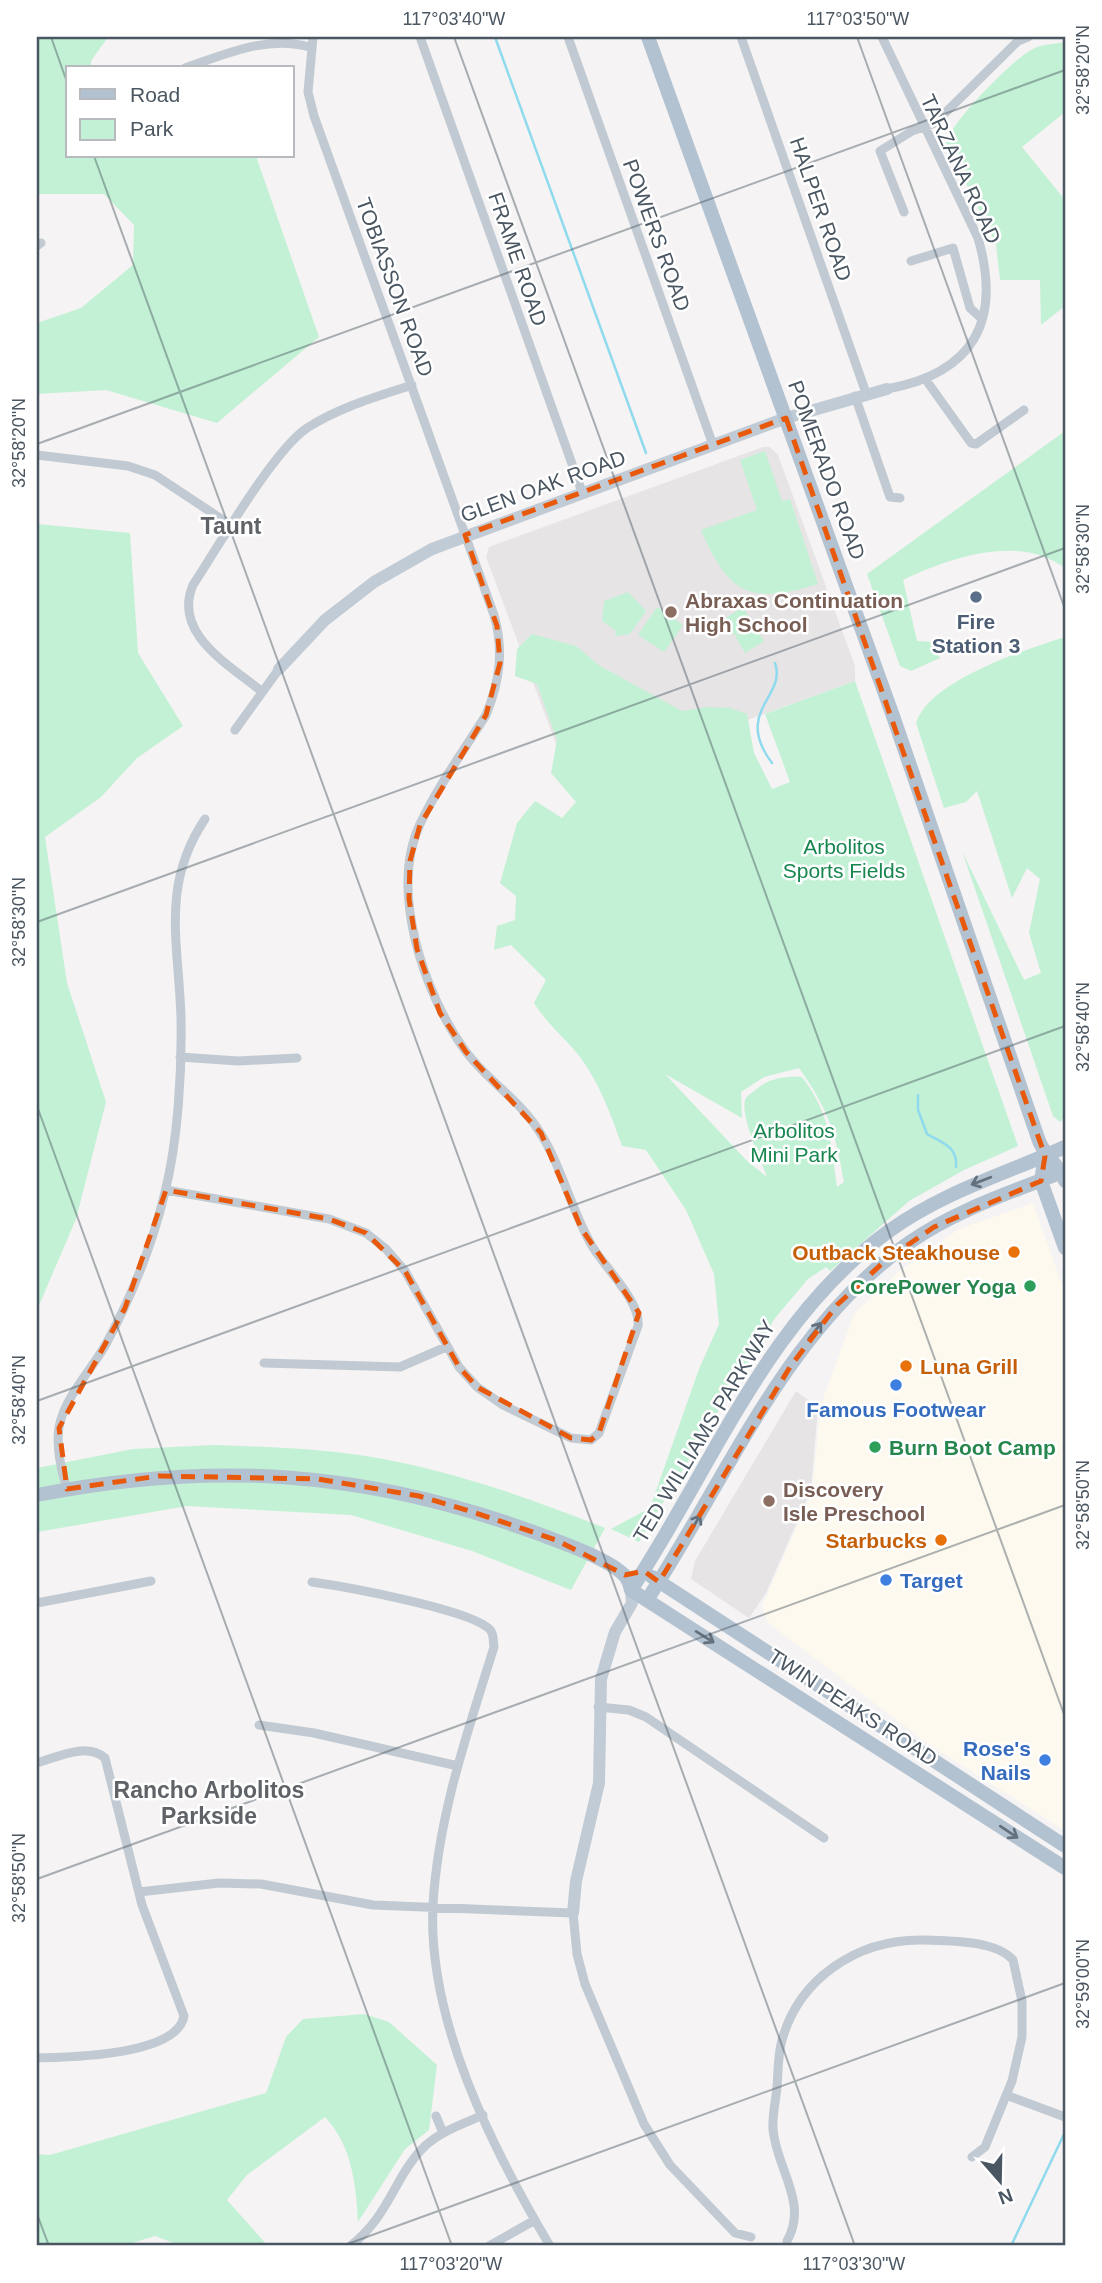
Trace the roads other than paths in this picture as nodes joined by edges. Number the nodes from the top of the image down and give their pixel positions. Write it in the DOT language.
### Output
graph roads {
  1 [pos="313,37"];
  2 [pos="421,37"];
  3 [pos="568,37"];
  4 [pos="648,37"];
  5 [pos="741,37"];
  6 [pos="881,37"];
  7 [pos="1027,37"];
  8 [pos="310,47"];
  9 [pos="191,66"];
  10 [pos="925,129"];
  11 [pos="904,212"];
  12 [pos="911,261"];
  13 [pos="982,319"];
  14 [pos="926,380"];
  15 [pos="412,385"];
  16 [pos="887,389"];
  17 [pos="860,394"];
  18 [pos="1024,410"];
  19 [pos="786,418"];
  20 [pos="713,445"];
  21 [pos="37,455"];
  22 [pos="582,492"];
  23 [pos="900,498"];
  24 [pos="232,526"];
  25 [pos="465,535"];
  26 [pos="279,669"];
  27 [pos="261,691"];
  28 [pos="235,730"];
  29 [pos="205,818"];
  30 [pos="180,1057"];
  31 [pos="298,1058"];
  32 [pos="1065,1147"];
  33 [pos="1045,1156"];
  34 [pos="1064,1175"];
  35 [pos="1041,1181"];
  36 [pos="166,1190"];
  37 [pos="1065,1248"];
  38 [pos="446,1347"];
  39 [pos="264,1363"];
  40 [pos="67,1489"];
  41 [pos="37,1495"];
  42 [pos="644,1572"];
  43 [pos="625,1576"];
  44 [pos="151,1581"];
  45 [pos="312,1582"];
  46 [pos="659,1582"];
  47 [pos="632,1597"];
  48 [pos="647,1600"];
  49 [pos="37,1603"];
  50 [pos="598,1707"];
  51 [pos="259,1725"];
  52 [pos="845,1726"];
  53 [pos="37,1763"];
  54 [pos="458,1766"];
  55 [pos="972,1785"];
  56 [pos="824,1838"];
  57 [pos="1065,1846"];
  58 [pos="1065,1868"];
  59 [pos="139,1892"];
  60 [pos="433,1907"];
  61 [pos="573,1913"];
  62 [pos="37,2058"];
  63 [pos="1006,2095"];
  64 [pos="483,2115"];
  65 [pos="436,2116"];
  66 [pos="1065,2117"];
  67 [pos="443,2133"];
  68 [pos="972,2157"];
  69 [pos="534,2220"];
  70 [pos="751,2237"];
  71 [pos="787,2241"];
  72 [pos="349,2246"];
  73 [pos="489,2246"];
  74 [pos="550,2246"];
  1 -- 8 [label="street, TOBIASSON ROAD"];
  2 -- 22 [label="street, FRAME ROAD"];
  3 -- 20 [label="street, POWERS ROAD"];
  4 -- 19 [label="main road, POMERADO ROAD"];
  5 -- 17 [label="street, HALPER ROAD"];
  6 -- 10 [label="street, TARZANA ROAD"];
  7 -- 10 [label="street"];
  8 -- 9 [label="street"];
  8 -- 15 [label="street, TOBIASSON ROAD"];
  10 -- 11 [label="street"];
  10 -- 13 [label="street, TARZANA ROAD"];
  12 -- 13 [label="street"];
  13 -- 14 [label="street, TARZANA ROAD"];
  14 -- 16 [label="street, GLEN OAK ROAD"];
  14 -- 18 [label="street"];
  15 -- 24 [label="street"];
  15 -- 25 [label="street, TOBIASSON ROAD"];
  16 -- 17 [label="street, GLEN OAK ROAD"];
  17 -- 19 [label="street, GLEN OAK ROAD"];
  17 -- 23 [label="street, HALPER ROAD"];
  19 -- 20 [label="street, GLEN OAK ROAD"];
  19 -- 33 [label="main road, POMERADO ROAD"];
  20 -- 22 [label="street, GLEN OAK ROAD"];
  21 -- 24 [label="street"];
  22 -- 25 [label="street, GLEN OAK ROAD"];
  24 -- 27 [label="street"];
  25 -- 26 [label="street, GLEN OAK ROAD"];
  25 -- 38 [label="street, TOBIASSON ROAD"];
  26 -- 27 [label="street, GLEN OAK ROAD"];
  27 -- 28 [label="street, GLEN OAK ROAD"];
  29 -- 30 [label="street"];
  30 -- 31 [label="street"];
  30 -- 36 [label="street"];
  32 -- 33 [label="main road, TED WILLIAMS PARKWAY"];
  33 -- 34 [label="main road, POMERADO ROAD"];
  33 -- 35 [label="main road, POMERADO ROAD"];
  33 -- 42 [label="main road, TED WILLIAMS PARKWAY, one-way"];
  34 -- 35 [label="main road, TED WILLIAMS PARKWAY"];
  35 -- 37 [label="main road, POMERADO ROAD"];
  46 -- 35 [label="main road, TED WILLIAMS PARKWAY, one-way"];
  36 -- 38 [label="street"];
  36 -- 40 [label="street"];
  38 -- 39 [label="street"];
  40 -- 41 [label="main road"];
  40 -- 43 [label="main road"];
  42 -- 43 [label="main road"];
  42 -- 46 [label="main road, TWIN PEAKS ROAD"];
  42 -- 47 [label="main road, TED WILLIAMS PARKWAY"];
  43 -- 47 [label="main road, TWIN PEAKS ROAD"];
  44 -- 49 [label="street"];
  45 -- 54 [label="street"];
  46 -- 48 [label="main road, TED WILLIAMS PARKWAY"];
  46 -- 55 [label="main road, TWIN PEAKS ROAD"];
  47 -- 48 [label="main road, TWIN PEAKS ROAD"];
  47 -- 50 [label="street"];
  48 -- 52 [label="main road, TWIN PEAKS ROAD, one-way"];
  50 -- 56 [label="street"];
  50 -- 61 [label="street"];
  51 -- 54 [label="street"];
  52 -- 55 [label="main road"];
  52 -- 58 [label="main road, TWIN PEAKS ROAD, one-way"];
  53 -- 59 [label="street"];
  54 -- 60 [label="street"];
  55 -- 57 [label="main road, TWIN PEAKS ROAD"];
  59 -- 60 [label="street"];
  59 -- 62 [label="street"];
  60 -- 61 [label="street"];
  60 -- 64 [label="street"];
  61 -- 70 [label="street"];
  63 -- 66 [label="street"];
  63 -- 68 [label="street"];
  63 -- 71 [label="street"];
  64 -- 67 [label="street"];
  64 -- 69 [label="street"];
  65 -- 67 [label="street"];
  67 -- 72 [label="street"];
  69 -- 73 [label="street"];
  69 -- 74 [label="street"];
}
